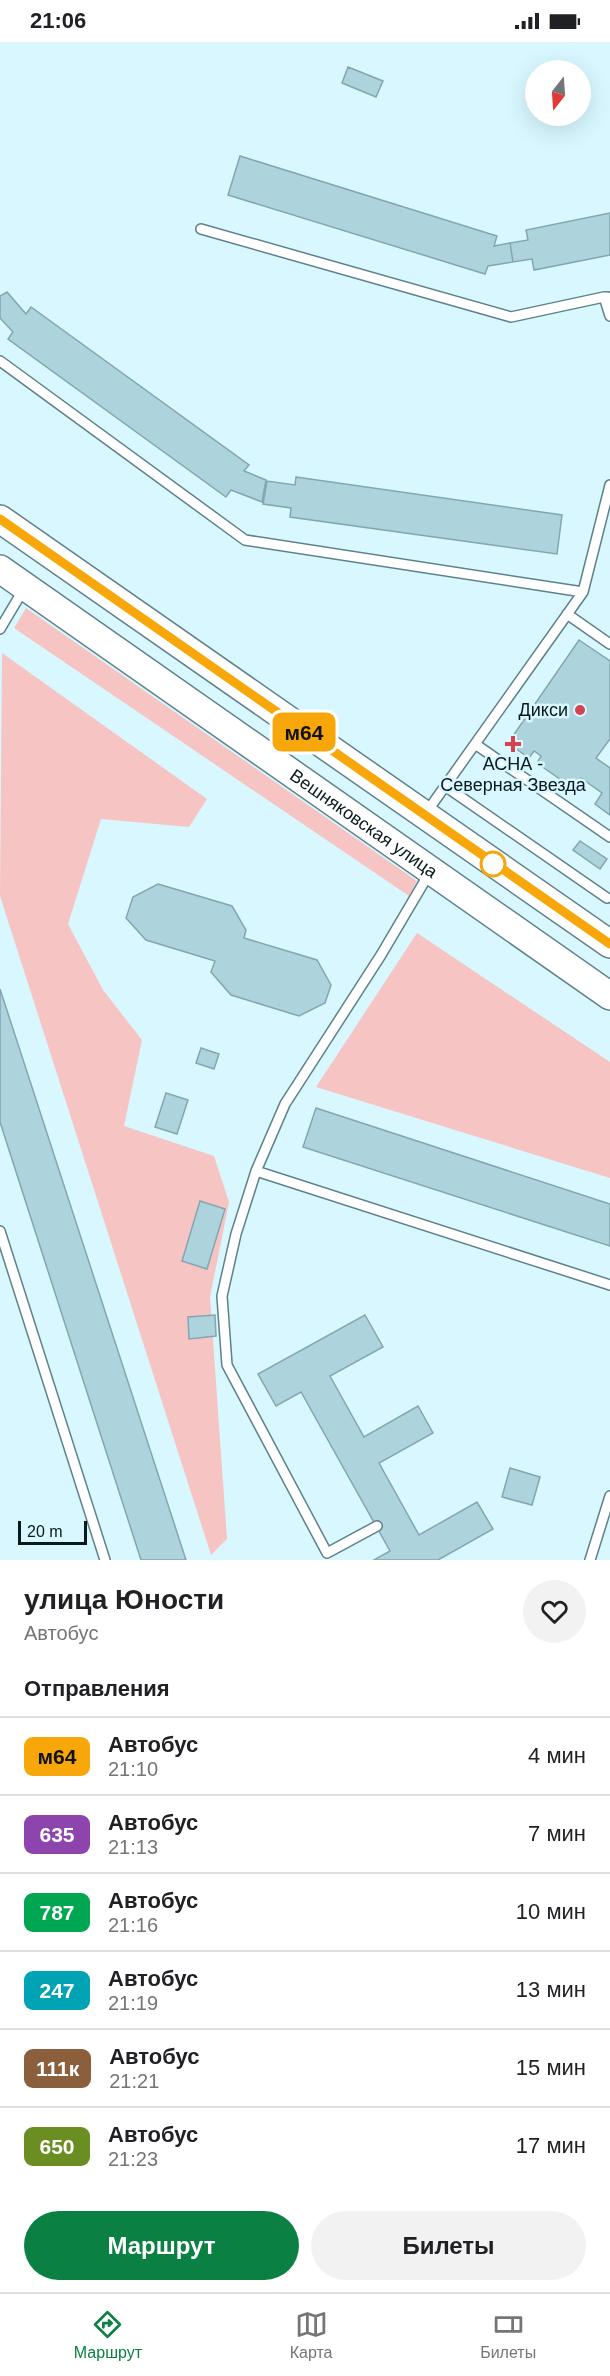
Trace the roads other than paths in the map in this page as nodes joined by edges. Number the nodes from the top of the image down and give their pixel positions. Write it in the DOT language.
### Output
graph roads {
  1 [pos="201,229"];
  2 [pos="607,297"];
  3 [pos="610,315"];
  4 [pos="0,361"];
  5 [pos="610,485"];
  6 [pos="0,519"];
  7 [pos="0,569"];
  8 [pos="25,586"];
  9 [pos="583,592"];
  10 [pos="567,614"];
  11 [pos="0,629"];
  12 [pos="610,645"];
  13 [pos="475,744"];
  14 [pos="445,786"];
  15 [pos="424,816"];
  16 [pos="610,837"];
  17 [pos="431,869"];
  18 [pos="607,898"];
  19 [pos="610,944"];
  20 [pos="610,996"];
  21 [pos="256,1171"];
  22 [pos="0,1231"];
  23 [pos="610,1285"];
  24 [pos="610,1496"];
  25 [pos="377,1526"];
  26 [pos="105,1560"];
  27 [pos="590,1560"];
  1 -- 2 [label="lane"];
  2 -- 3 [label="lane"];
  4 -- 9 [label="lane"];
  5 -- 9 [label="lane"];
  6 -- 15 [label="main road"];
  7 -- 8 [label="main road, Вешняковская улица"];
  8 -- 11 [label="lane"];
  8 -- 17 [label="main road, Вешняковская улица"];
  9 -- 10 [label="lane"];
  10 -- 12 [label="lane"];
  10 -- 13 [label="lane"];
  13 -- 14 [label="lane"];
  13 -- 16 [label="lane"];
  14 -- 15 [label="lane"];
  14 -- 18 [label="lane"];
  15 -- 19 [label="main road"];
  17 -- 20 [label="main road, Вешняковская улица"];
  17 -- 21 [label="lane"];
  21 -- 23 [label="lane"];
  21 -- 25 [label="lane"];
  22 -- 26 [label="lane"];
  24 -- 27 [label="lane"];
}
